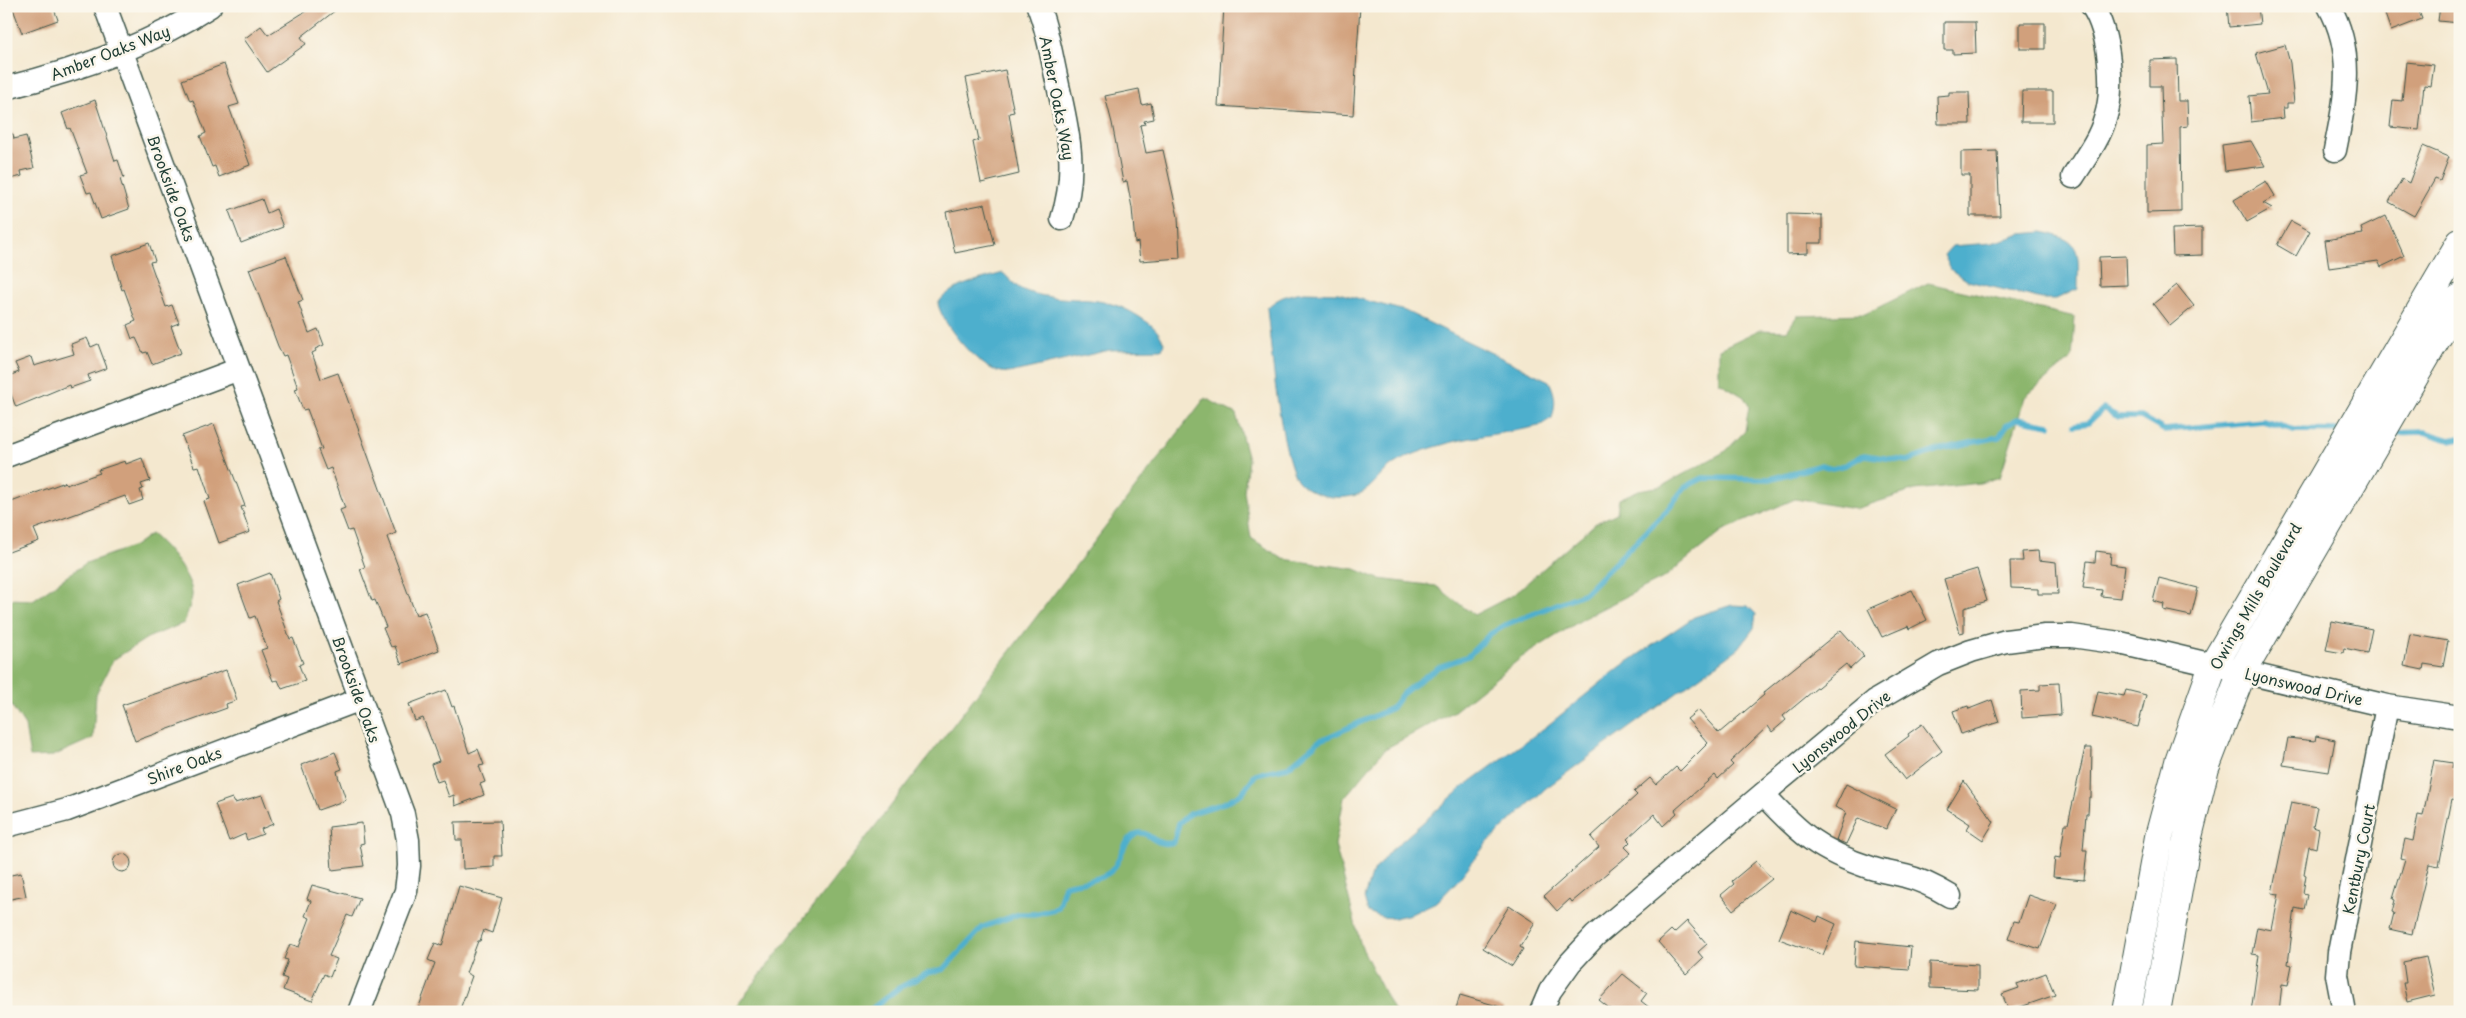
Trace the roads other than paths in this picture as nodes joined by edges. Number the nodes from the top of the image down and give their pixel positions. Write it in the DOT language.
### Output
graph roads {
  1 [pos="105,6"];
  2 [pos="210,6"];
  3 [pos="1038,6"];
  4 [pos="2092,6"];
  5 [pos="2329,6"];
  6 [pos="121,50"];
  7 [pos="6,88"];
  8 [pos="2335,150"];
  9 [pos="2073,177"];
  10 [pos="1062,219"];
  11 [pos="2460,243"];
  12 [pos="2460,298"];
  13 [pos="239,369"];
  14 [pos="6,456"];
  15 [pos="2214,666"];
  16 [pos="2242,672"];
  17 [pos="361,699"];
  18 [pos="2387,706"];
  19 [pos="2460,717"];
  20 [pos="1763,794"];
  21 [pos="6,826"];
  22 [pos="1950,896"];
  23 [pos="359,1012"];
  24 [pos="1541,1012"];
  25 [pos="2126,1012"];
  26 [pos="2156,1012"];
  27 [pos="2344,1012"];
  1 -- 6 [label="street, Brookside Oaks"];
  2 -- 6 [label="street, Amber Oaks Way"];
  3 -- 10 [label="street, Amber Oaks Way"];
  4 -- 9 [label="street"];
  5 -- 8 [label="street"];
  6 -- 7 [label="street, Amber Oaks Way"];
  6 -- 13 [label="street, Brookside Oaks"];
  11 -- 15 [label="main road, Owings Mills Boulevard"];
  12 -- 16 [label="main road, Owings Mills Boulevard"];
  13 -- 14 [label="street"];
  13 -- 17 [label="street, Brookside Oaks"];
  15 -- 16 [label="street, Lyonswood Drive"];
  15 -- 20 [label="street, Lyonswood Drive"];
  15 -- 25 [label="main road, Owings Mills Boulevard"];
  16 -- 18 [label="street, Lyonswood Drive"];
  16 -- 26 [label="main road, Owings Mills Boulevard"];
  17 -- 21 [label="street, Shire Oaks"];
  17 -- 23 [label="street, Brookside Oaks"];
  18 -- 19 [label="street, Lyonswood Drive"];
  18 -- 27 [label="street, Kentbury Court"];
  20 -- 22 [label="street"];
  20 -- 24 [label="street, Lyonswood Drive"];
}
